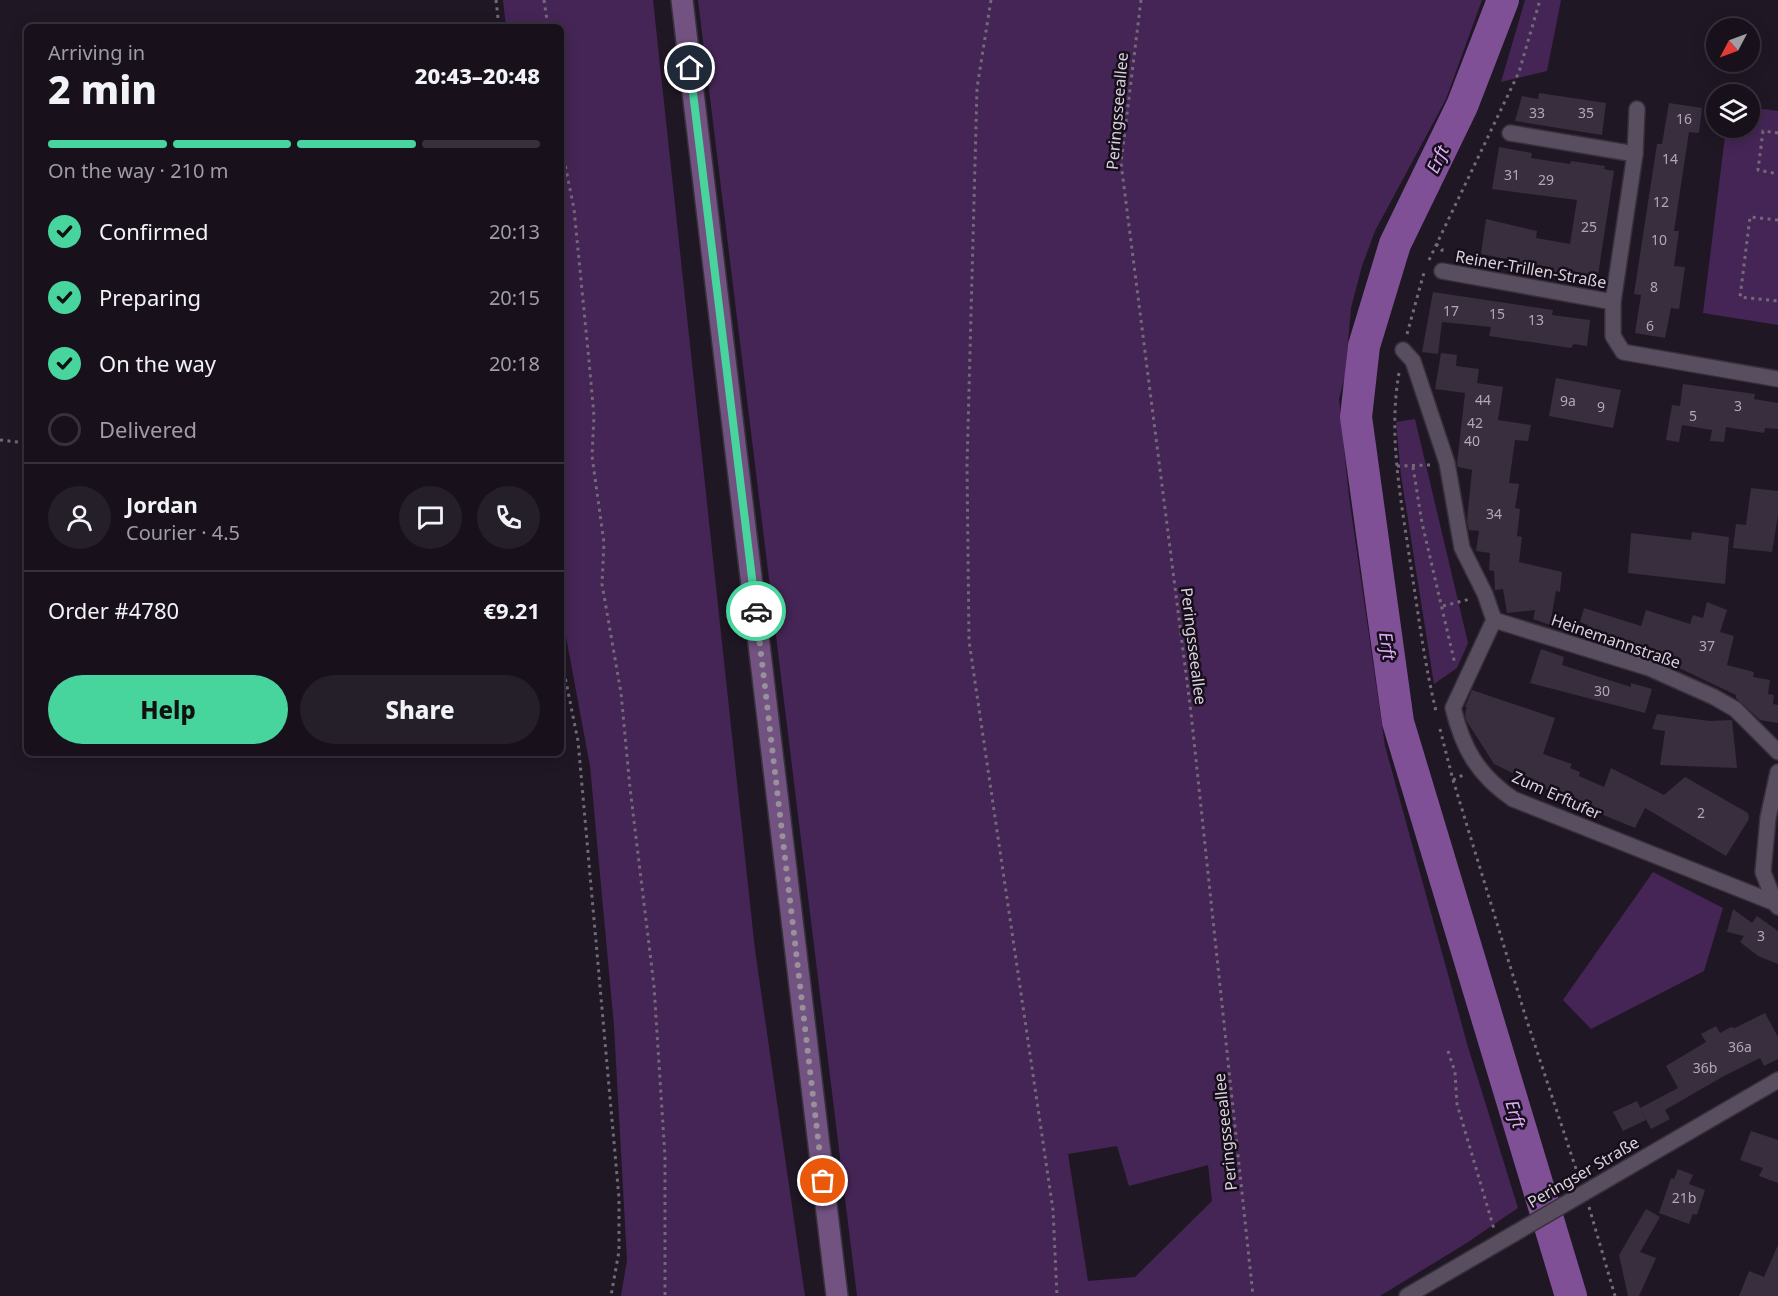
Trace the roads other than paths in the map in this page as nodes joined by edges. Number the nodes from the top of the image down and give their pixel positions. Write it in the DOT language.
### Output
graph roads {
  1 [pos="682,0"];
  2 [pos="1637,109"];
  3 [pos="1510,134"];
  4 [pos="1635,154"];
  5 [pos="1442,271"];
  6 [pos="1613,302"];
  7 [pos="1403,350"];
  8 [pos="1778,379"];
  9 [pos="1494,620"];
  10 [pos="1778,752"];
  11 [pos="1778,772"];
  12 [pos="1777,905"];
  13 [pos="1778,1080"];
  14 [pos="837,1296"];
  15 [pos="1407,1296"];
  1 -- 14 [label="main road"];
  2 -- 4 [label="street, Reiner-Trillen-Straße"];
  3 -- 4 [label="street"];
  4 -- 6 [label="street, Reiner-Trillen-Straße"];
  5 -- 6 [label="street, Reiner-Trillen-Straße"];
  6 -- 8 [label="street, Reiner-Trillen-Straße"];
  7 -- 9 [label="street"];
  9 -- 10 [label="street, Heinemannstraße"];
  9 -- 12 [label="street, Zum Erftufer"];
  11 -- 12 [label="street"];
  13 -- 15 [label="street, Peringser Straße"];
}
